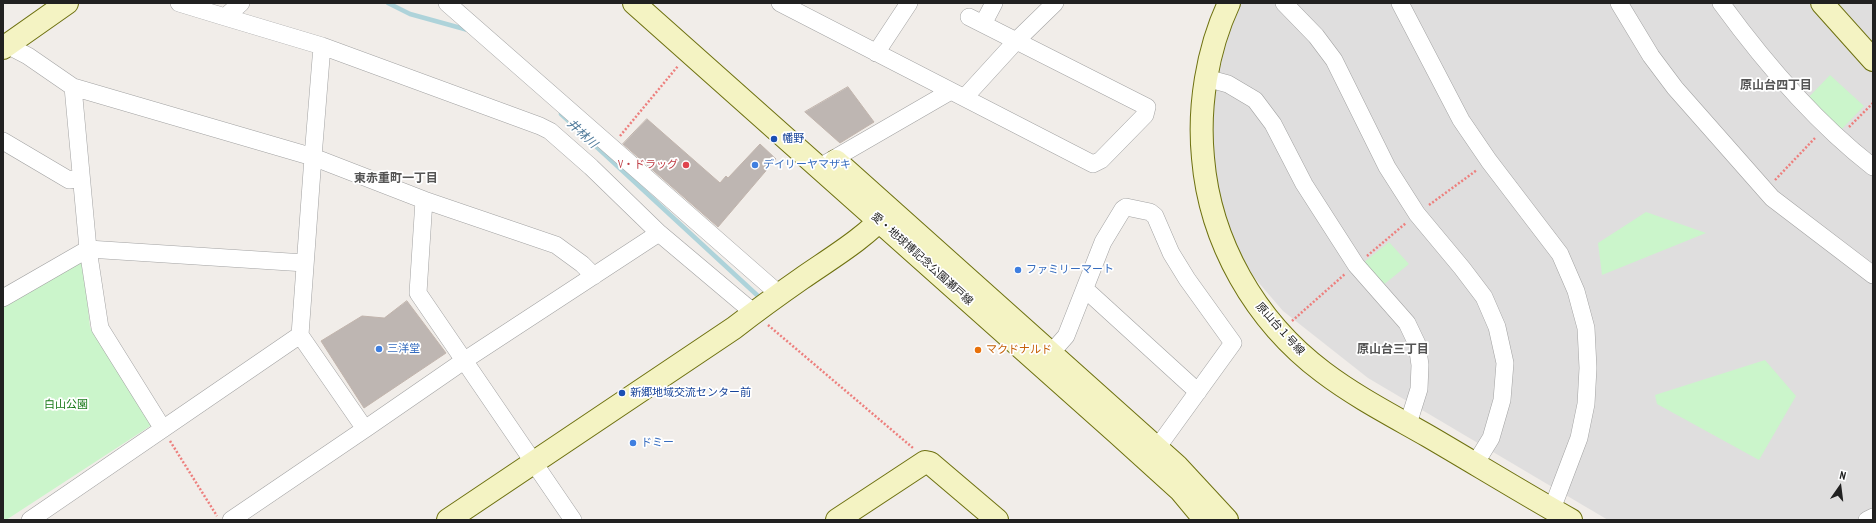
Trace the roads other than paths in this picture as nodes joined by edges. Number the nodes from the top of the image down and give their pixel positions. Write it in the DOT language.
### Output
graph roads {
  1 [pos="67,3"];
  2 [pos="179,3"];
  3 [pos="241,3"];
  4 [pos="447,3"];
  5 [pos="634,3"];
  6 [pos="657,3"];
  7 [pos="780,3"];
  8 [pos="909,3"];
  9 [pos="994,3"];
  10 [pos="1054,3"];
  11 [pos="1229,3"];
  12 [pos="1284,3"];
  13 [pos="1400,3"];
  14 [pos="1619,3"];
  15 [pos="1721,3"];
  16 [pos="1822,3"];
  17 [pos="225,17"];
  18 [pos="1017,40"];
  19 [pos="4,45"];
  20 [pos="322,46"];
  21 [pos="876,53"];
  22 [pos="1873,60"];
  23 [pos="1206,78"];
  24 [pos="72,87"];
  25 [pos="958,94"];
  26 [pos="3,141"];
  27 [pos="313,157"];
  28 [pos="827,163"];
  29 [pos="1873,167"];
  30 [pos="81,178"];
  31 [pos="424,200"];
  32 [pos="885,216"];
  33 [pos="659,233"];
  34 [pos="88,249"];
  35 [pos="305,263"];
  36 [pos="1873,275"];
  37 [pos="594,276"];
  38 [pos="1085,289"];
  39 [pos="779,294"];
  40 [pos="3,298"];
  41 [pos="754,313"];
  42 [pos="300,335"];
  43 [pos="1051,353"];
  44 [pos="465,360"];
  45 [pos="1198,392"];
  46 [pos="1408,424"];
  47 [pos="365,428"];
  48 [pos="163,429"];
  49 [pos="1152,454"];
  50 [pos="533,462"];
  51 [pos="1475,464"];
  52 [pos="1552,509"];
  53 [pos="1873,517"];
  54 [pos="839,519"];
  55 [pos="30,520"];
  56 [pos="231,520"];
  57 [pos="448,520"];
  58 [pos="573,520"];
  59 [pos="997,520"];
  60 [pos="1205,520"];
  61 [pos="1227,520"];
  62 [pos="1571,520"];
  63 [pos="1867,520"];
  1 -- 19 [label="street"];
  2 -- 17 [label="street"];
  3 -- 17 [label="street"];
  4 -- 39 [label="street"];
  5 -- 28 [label="street, 愛・地球博記念公園瀬戸線"];
  6 -- 28 [label="street, 愛・地球博記念公園瀬戸線"];
  7 -- 21 [label="street"];
  8 -- 21 [label="street"];
  9 -- 18 [label="street"];
  10 -- 18 [label="street"];
  11 -- 23 [label="street, 原山台１号線"];
  12 -- 51 [label="street"];
  13 -- 52 [label="street"];
  14 -- 36 [label="street"];
  15 -- 29 [label="street"];
  16 -- 22 [label="street"];
  17 -- 20 [label="street"];
  18 -- 25 [label="street"];
  18 -- 25 [label="street"];
  19 -- 24 [label="street"];
  20 -- 27 [label="street"];
  20 -- 33 [label="street"];
  21 -- 25 [label="street"];
  23 -- 46 [label="street"];
  23 -- 46 [label="street, 原山台１号線"];
  24 -- 27 [label="street"];
  24 -- 30 [label="street"];
  25 -- 28 [label="street"];
  26 -- 30 [label="street"];
  27 -- 31 [label="street"];
  27 -- 35 [label="street"];
  28 -- 32 [label="street, 愛・地球博記念公園瀬戸線"];
  30 -- 34 [label="street"];
  31 -- 37 [label="street"];
  31 -- 44 [label="street"];
  32 -- 39 [label="street"];
  32 -- 43 [label="street, 愛・地球博記念公園瀬戸線"];
  32 -- 49 [label="street, 愛・地球博記念公園瀬戸線"];
  33 -- 37 [label="street"];
  33 -- 41 [label="street"];
  34 -- 35 [label="street"];
  34 -- 40 [label="street"];
  34 -- 48 [label="street"];
  35 -- 42 [label="street"];
  37 -- 44 [label="street"];
  38 -- 43 [label="street"];
  38 -- 45 [label="street"];
  38 -- 45 [label="street"];
  39 -- 41 [label="street"];
  41 -- 50 [label="street"];
  42 -- 47 [label="street"];
  42 -- 48 [label="street"];
  43 -- 49 [label="street, 愛・地球博記念公園瀬戸線"];
  44 -- 47 [label="street"];
  44 -- 50 [label="street"];
  45 -- 49 [label="street"];
  46 -- 51 [label="street, 原山台１号線"];
  47 -- 56 [label="street"];
  48 -- 55 [label="street"];
  49 -- 60 [label="street, 愛・地球博記念公園瀬戸線"];
  49 -- 61 [label="street, 愛・地球博記念公園瀬戸線"];
  50 -- 57 [label="street"];
  50 -- 58 [label="street"];
  51 -- 52 [label="street, 原山台１号線"];
  52 -- 62 [label="street, 原山台１号線"];
  53 -- 63 [label="street"];
  54 -- 59 [label="street"];
}
